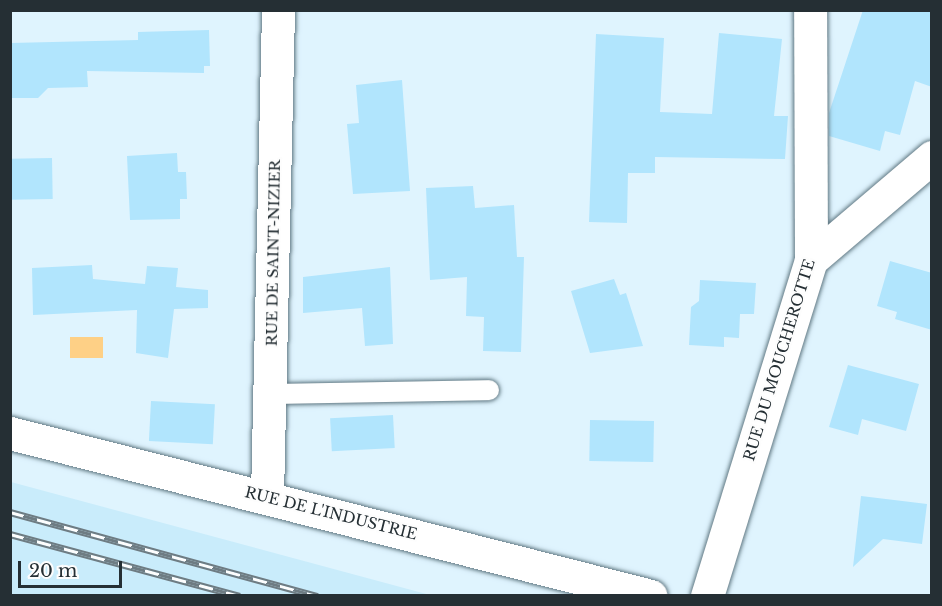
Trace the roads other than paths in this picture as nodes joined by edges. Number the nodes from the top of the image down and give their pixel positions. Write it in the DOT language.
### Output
graph roads {
  1 [pos="278,10"];
  2 [pos="810,10"];
  3 [pos="932,157"];
  4 [pos="811,260"];
  5 [pos="489,390"];
  6 [pos="269,394"];
  7 [pos="10,433"];
  8 [pos="267,496"];
  9 [pos="651,596"];
  10 [pos="707,596"];
  1 -- 6 [label="street, RUE DE SAINT-NIZIER"];
  2 -- 4 [label="street, RUE DU MOUCHEROTTE"];
  3 -- 4 [label="street"];
  4 -- 10 [label="street, RUE DU MOUCHEROTTE"];
  5 -- 6 [label="lane"];
  6 -- 8 [label="street, RUE DE SAINT-NIZIER"];
  7 -- 8 [label="street, RUE DE L'INDUSTRIE"];
  8 -- 9 [label="street, RUE DE L'INDUSTRIE"];
}
